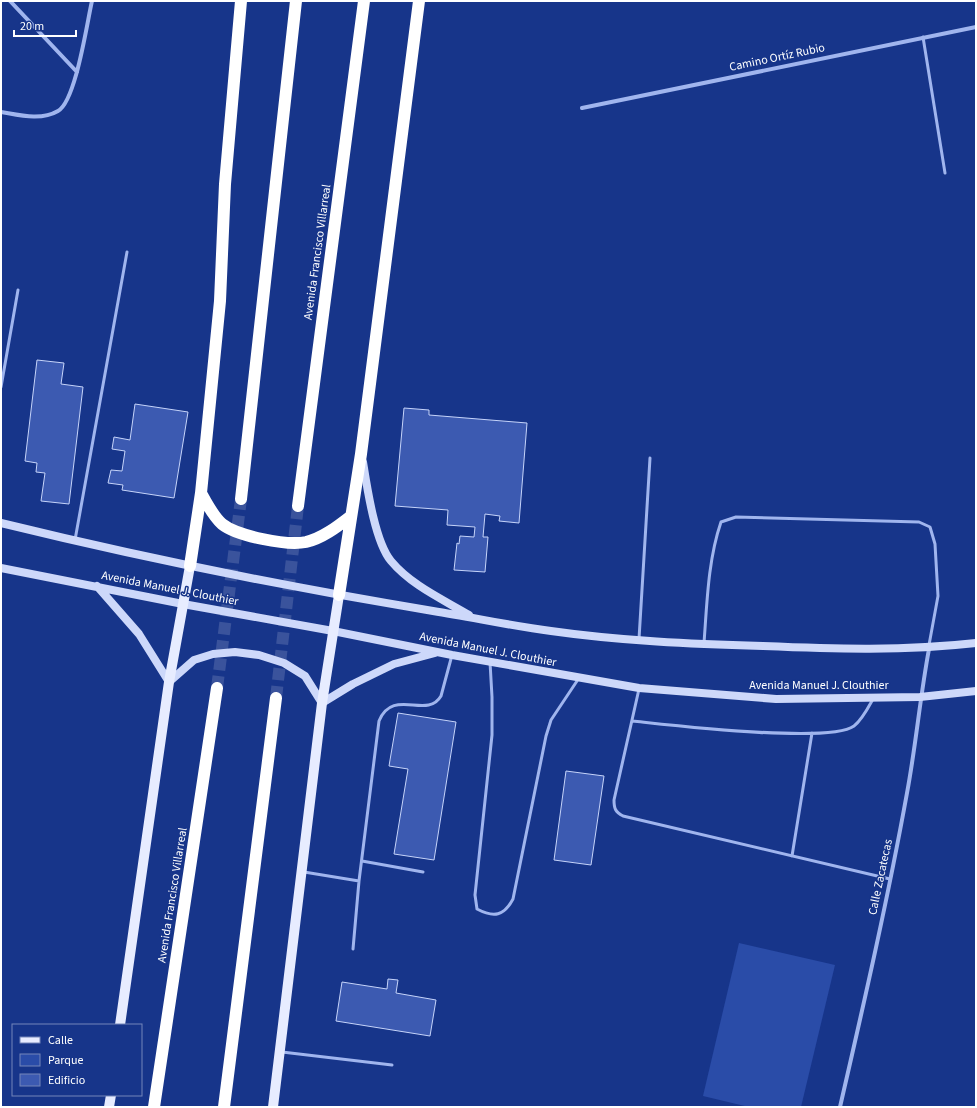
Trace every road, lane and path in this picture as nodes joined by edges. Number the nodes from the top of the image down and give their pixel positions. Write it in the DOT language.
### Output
graph roads {
  1 [pos="10,1"];
  2 [pos="92,1"];
  3 [pos="241,1"];
  4 [pos="296,1"];
  5 [pos="364,1"];
  6 [pos="419,1"];
  7 [pos="976,27"];
  8 [pos="923,38"];
  9 [pos="77,72"];
  10 [pos="582,108"];
  11 [pos="1,112"];
  12 [pos="945,173"];
  13 [pos="126,252"];
  14 [pos="18,290"];
  15 [pos="1,387"];
  16 [pos="361,454"];
  17 [pos="650,458"];
  18 [pos="201,494"];
  19 [pos="241,499"];
  20 [pos="298,506"];
  21 [pos="351,516"];
  22 [pos="1,523"];
  23 [pos="75,541"];
  24 [pos="190,566"];
  25 [pos="1,568"];
  26 [pos="97,586"];
  27 [pos="339,595"];
  28 [pos="183,604"];
  29 [pos="473,617"];
  30 [pos="333,631"];
  31 [pos="639,640"];
  32 [pos="976,643"];
  33 [pos="704,644"];
  34 [pos="929,649"];
  35 [pos="438,652"];
  36 [pos="452,655"];
  37 [pos="490,662"];
  38 [pos="580,678"];
  39 [pos="168,682"];
  40 [pos="217,688"];
  41 [pos="639,688"];
  42 [pos="976,692"];
  43 [pos="874,697"];
  44 [pos="920,697"];
  45 [pos="276,698"];
  46 [pos="322,703"];
  47 [pos="633,722"];
  48 [pos="812,733"];
  49 [pos="792,856"];
  50 [pos="362,861"];
  51 [pos="302,872"];
  52 [pos="423,872"];
  53 [pos="890,879"];
  54 [pos="359,881"];
  55 [pos="353,949"];
  56 [pos="120,1024"];
  57 [pos="280,1052"];
  58 [pos="392,1065"];
  59 [pos="111,1096"];
  60 [pos="109,1107"];
  61 [pos="154,1107"];
  62 [pos="224,1107"];
  63 [pos="273,1107"];
  64 [pos="840,1107"];
  1 -- 9 [label="street"];
  2 -- 9 [label="street"];
  3 -- 18 [label="highway"];
  4 -- 19 [label="highway"];
  5 -- 20 [label="highway, Avenida Francisco Villarreal"];
  6 -- 16 [label="highway"];
  7 -- 8 [label="street, Camino Ortíz Rubio"];
  8 -- 10 [label="street, Camino Ortíz Rubio"];
  8 -- 12 [label="lane"];
  9 -- 11 [label="street"];
  13 -- 23 [label="lane"];
  14 -- 15 [label="lane"];
  16 -- 21 [label="highway"];
  16 -- 29 [label="main road"];
  17 -- 31 [label="lane"];
  18 -- 21 [label="highway"];
  18 -- 24 [label="highway"];
  21 -- 27 [label="highway"];
  22 -- 23 [label="main road"];
  23 -- 24 [label="main road"];
  24 -- 27 [label="main road"];
  24 -- 28 [label="main road"];
  25 -- 26 [label="main road, Avenida Manuel J. Clouthier"];
  26 -- 28 [label="main road, Avenida Manuel J. Clouthier"];
  26 -- 39 [label="main road"];
  27 -- 29 [label="main road"];
  27 -- 30 [label="main road"];
  28 -- 30 [label="main road, Avenida Manuel J. Clouthier"];
  28 -- 39 [label="main road"];
  29 -- 31 [label="main road"];
  30 -- 35 [label="main road, Avenida Manuel J. Clouthier"];
  30 -- 46 [label="main road"];
  31 -- 33 [label="main road"];
  32 -- 34 [label="main road"];
  33 -- 34 [label="main road"];
  33 -- 34 [label="lane"];
  34 -- 44 [label="street, Calle Zacatecas"];
  35 -- 36 [label="main road, Avenida Manuel J. Clouthier"];
  35 -- 46 [label="main road"];
  36 -- 37 [label="main road, Avenida Manuel J. Clouthier"];
  36 -- 50 [label="lane"];
  37 -- 38 [label="main road, Avenida Manuel J. Clouthier"];
  37 -- 38 [label="lane"];
  38 -- 41 [label="main road, Avenida Manuel J. Clouthier"];
  39 -- 46 [label="main road"];
  39 -- 56 [label="main road"];
  40 -- 61 [label="highway, Avenida Francisco Villarreal"];
  41 -- 43 [label="main road, Avenida Manuel J. Clouthier"];
  41 -- 47 [label="lane"];
  42 -- 44 [label="main road, Avenida Manuel J. Clouthier"];
  43 -- 44 [label="main road, Avenida Manuel J. Clouthier"];
  43 -- 48 [label="lane"];
  44 -- 53 [label="street, Calle Zacatecas"];
  45 -- 62 [label="highway"];
  46 -- 51 [label="main road"];
  47 -- 48 [label="lane"];
  47 -- 49 [label="lane"];
  48 -- 49 [label="lane"];
  49 -- 53 [label="lane"];
  50 -- 52 [label="lane"];
  50 -- 54 [label="lane"];
  51 -- 54 [label="lane"];
  51 -- 57 [label="main road"];
  53 -- 64 [label="street, Calle Zacatecas"];
  54 -- 55 [label="lane"];
  57 -- 58 [label="lane"];
  57 -- 63 [label="main road"];
  59 -- 60 [label="main road"];
}
